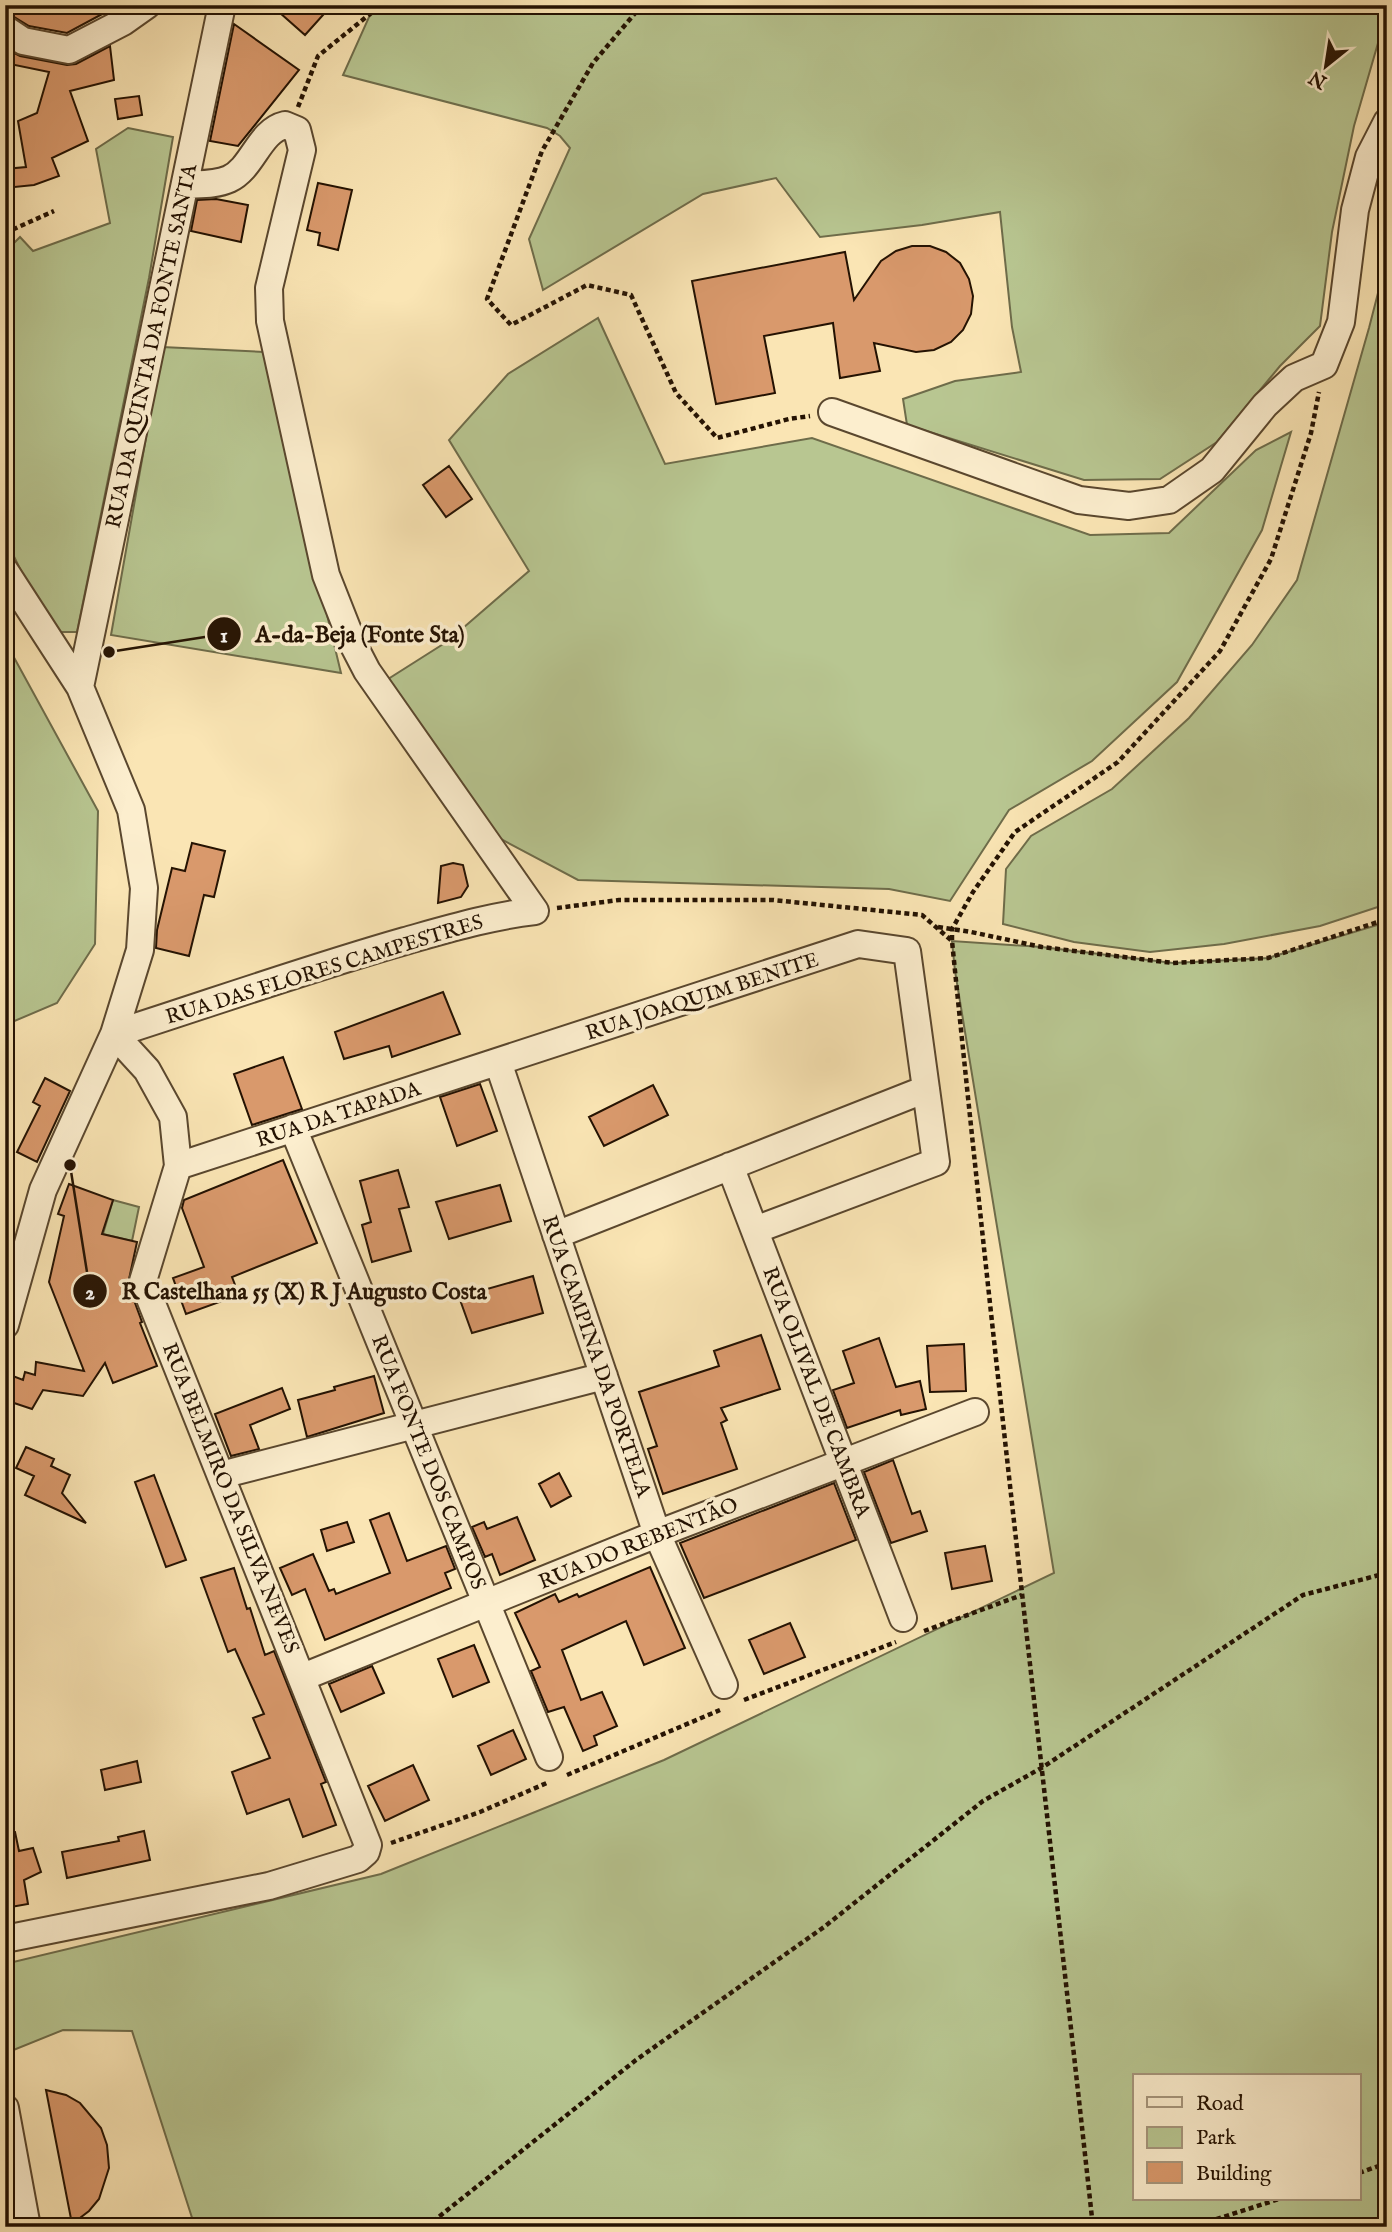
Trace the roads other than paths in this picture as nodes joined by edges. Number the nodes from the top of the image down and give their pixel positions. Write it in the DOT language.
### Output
graph roads {
  1 [pos="147,5"];
  2 [pos="222,5"];
  3 [pos="5,29"];
  4 [pos="1387,122"];
  5 [pos="185,184"];
  6 [pos="832,412"];
  7 [pos="5,571"];
  8 [pos="80,687"];
  9 [pos="114,1034"];
  10 [pos="498,1062"];
  11 [pos="926,1088"];
  12 [pos="293,1128"];
  13 [pos="178,1166"];
  14 [pos="730,1166"];
  15 [pos="755,1230"];
  16 [pos="556,1235"];
  17 [pos="5,1325"];
  18 [pos="604,1376"];
  19 [pos="975,1412"];
  20 [pos="414,1425"];
  21 [pos="844,1463"];
  22 [pos="221,1475"];
  23 [pos="657,1534"];
  24 [pos="486,1603"];
  25 [pos="909,1630"];
  26 [pos="303,1677"];
  27 [pos="732,1698"];
  28 [pos="549,1757"];
  29 [pos="5,1939"];
  30 [pos="5,2108"];
  31 [pos="8,2137"];
  32 [pos="27,2227"];
  1 -- 3 [label="street"];
  2 -- 5 [label="street, RUA DA QUINTA DA FONTE SANTA"];
  4 -- 6 [label="street"];
  5 -- 8 [label="street, RUA DA QUINTA DA FONTE SANTA"];
  5 -- 9 [label="street, RUA DAS FLORES CAMPESTRES"];
  7 -- 8 [label="street"];
  8 -- 9 [label="street"];
  9 -- 13 [label="street, RUA BELMIRO DA SILVA NEVES"];
  9 -- 17 [label="street"];
  10 -- 11 [label="street, RUA JOAQUIM BENITE"];
  10 -- 12 [label="street, RUA DA TAPADA"];
  10 -- 16 [label="street, RUA CAMPINA DA PORTELA"];
  11 -- 14 [label="street"];
  11 -- 15 [label="street"];
  12 -- 13 [label="street, RUA DA TAPADA"];
  12 -- 20 [label="street, RUA FONTE DOS CAMPOS"];
  13 -- 22 [label="street, RUA BELMIRO DA SILVA NEVES"];
  14 -- 15 [label="street, RUA OLIVAL DE CAMBRA"];
  14 -- 16 [label="street"];
  15 -- 21 [label="street, RUA OLIVAL DE CAMBRA"];
  16 -- 18 [label="street, RUA CAMPINA DA PORTELA"];
  18 -- 20 [label="street"];
  18 -- 23 [label="street, RUA CAMPINA DA PORTELA"];
  19 -- 21 [label="street, RUA DO REBENTÃO"];
  20 -- 22 [label="street"];
  20 -- 24 [label="street, RUA FONTE DOS CAMPOS"];
  21 -- 23 [label="street, RUA DO REBENTÃO"];
  21 -- 25 [label="street, RUA OLIVAL DE CAMBRA"];
  22 -- 26 [label="street, RUA BELMIRO DA SILVA NEVES"];
  23 -- 24 [label="street, RUA DO REBENTÃO"];
  23 -- 27 [label="street, RUA CAMPINA DA PORTELA"];
  24 -- 26 [label="street, RUA DO REBENTÃO"];
  24 -- 28 [label="street, RUA FONTE DOS CAMPOS"];
  26 -- 29 [label="street, RUA BELMIRO DA SILVA NEVES"];
  30 -- 31 [label="street"];
  31 -- 32 [label="street"];
}
